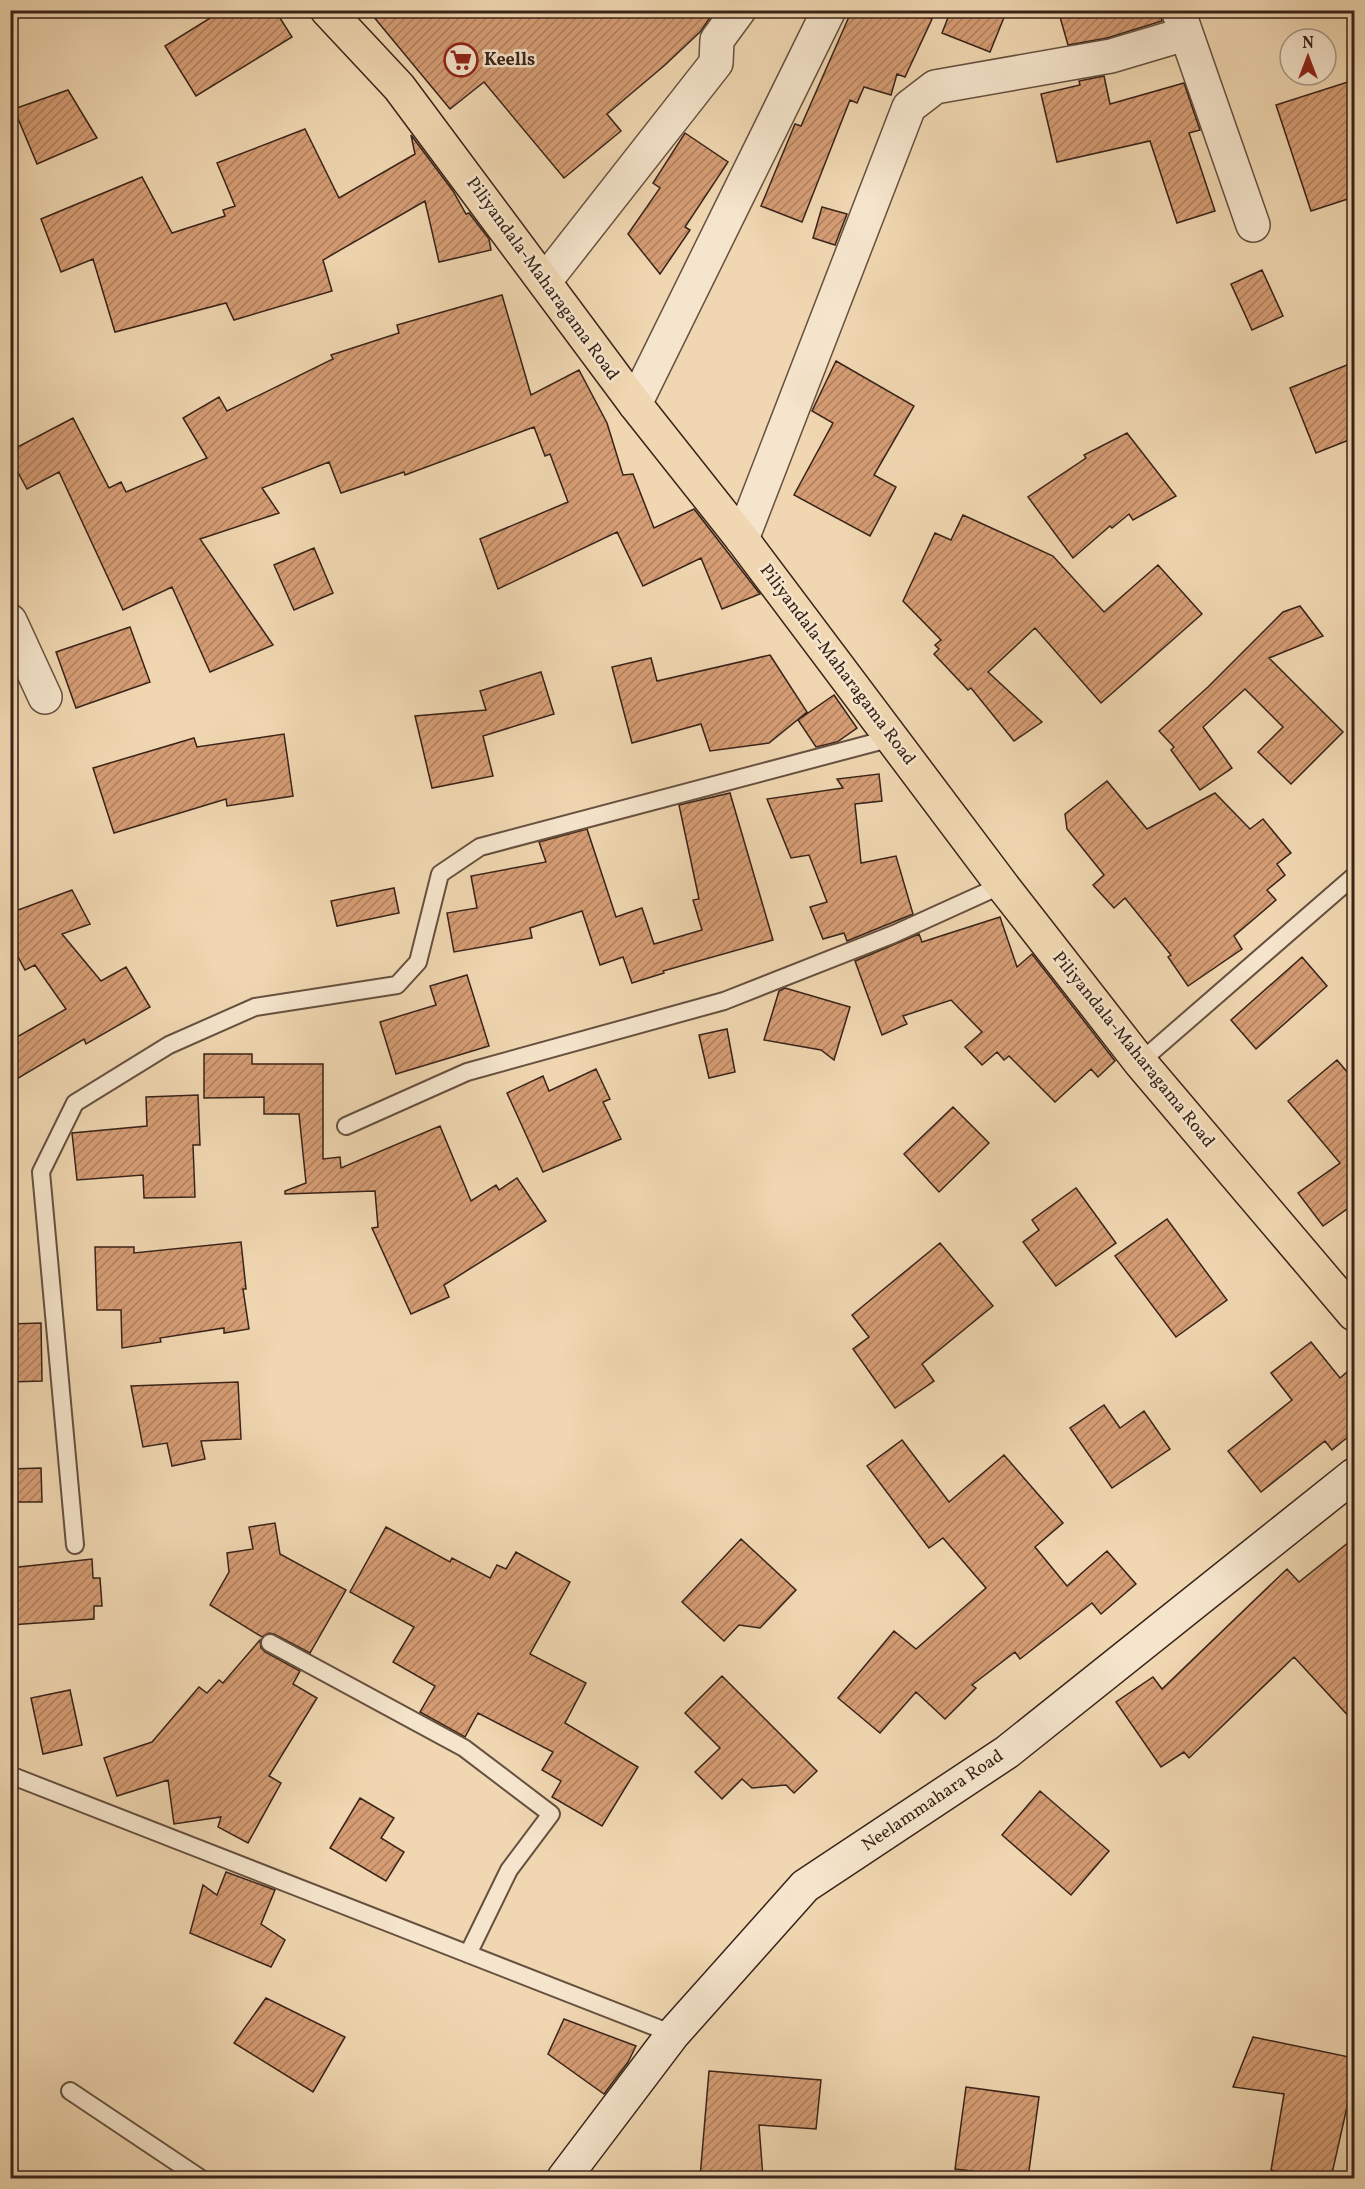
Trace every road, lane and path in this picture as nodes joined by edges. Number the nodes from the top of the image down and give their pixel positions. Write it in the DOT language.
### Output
graph roads {
  1 [pos="327,10"];
  2 [pos="739,10"];
  3 [pos="829,10"];
  4 [pos="1182,22"];
  5 [pos="1253,225"];
  6 [pos="544,281"];
  7 [pos="635,404"];
  8 [pos="742,539"];
  9 [pos="10,621"];
  10 [pos="45,697"];
  11 [pos="892,738"];
  12 [pos="1354,876"];
  13 [pos="1002,885"];
  14 [pos="1140,1062"];
  15 [pos="346,1126"];
  16 [pos="1354,1314"];
  17 [pos="1354,1474"];
  18 [pos="75,1545"];
  19 [pos="270,1643"];
  20 [pos="10,1775"];
  21 [pos="468,1954"];
  22 [pos="673,2034"];
  23 [pos="70,2091"];
  24 [pos="200,2178"];
  25 [pos="564,2178"];
  1 -- 6 [label="main road, Piliyandala-Maharagama Road"];
  2 -- 6 [label="street"];
  3 -- 7 [label="street"];
  4 -- 5 [label="street"];
  4 -- 8 [label="street"];
  6 -- 7 [label="main road, Piliyandala-Maharagama Road"];
  7 -- 8 [label="main road, Piliyandala-Maharagama Road"];
  8 -- 11 [label="main road, Piliyandala-Maharagama Road"];
  9 -- 10 [label="street"];
  11 -- 13 [label="main road, Piliyandala-Maharagama Road"];
  11 -- 18 [label="lane"];
  12 -- 14 [label="lane"];
  13 -- 14 [label="main road, Piliyandala-Maharagama Road"];
  13 -- 15 [label="lane"];
  14 -- 16 [label="main road, Piliyandala-Maharagama Road"];
  17 -- 22 [label="street, Neelammahara Road"];
  19 -- 21 [label="lane"];
  20 -- 21 [label="lane"];
  21 -- 22 [label="lane"];
  22 -- 25 [label="street, Neelammahara Road"];
  23 -- 24 [label="lane"];
}
